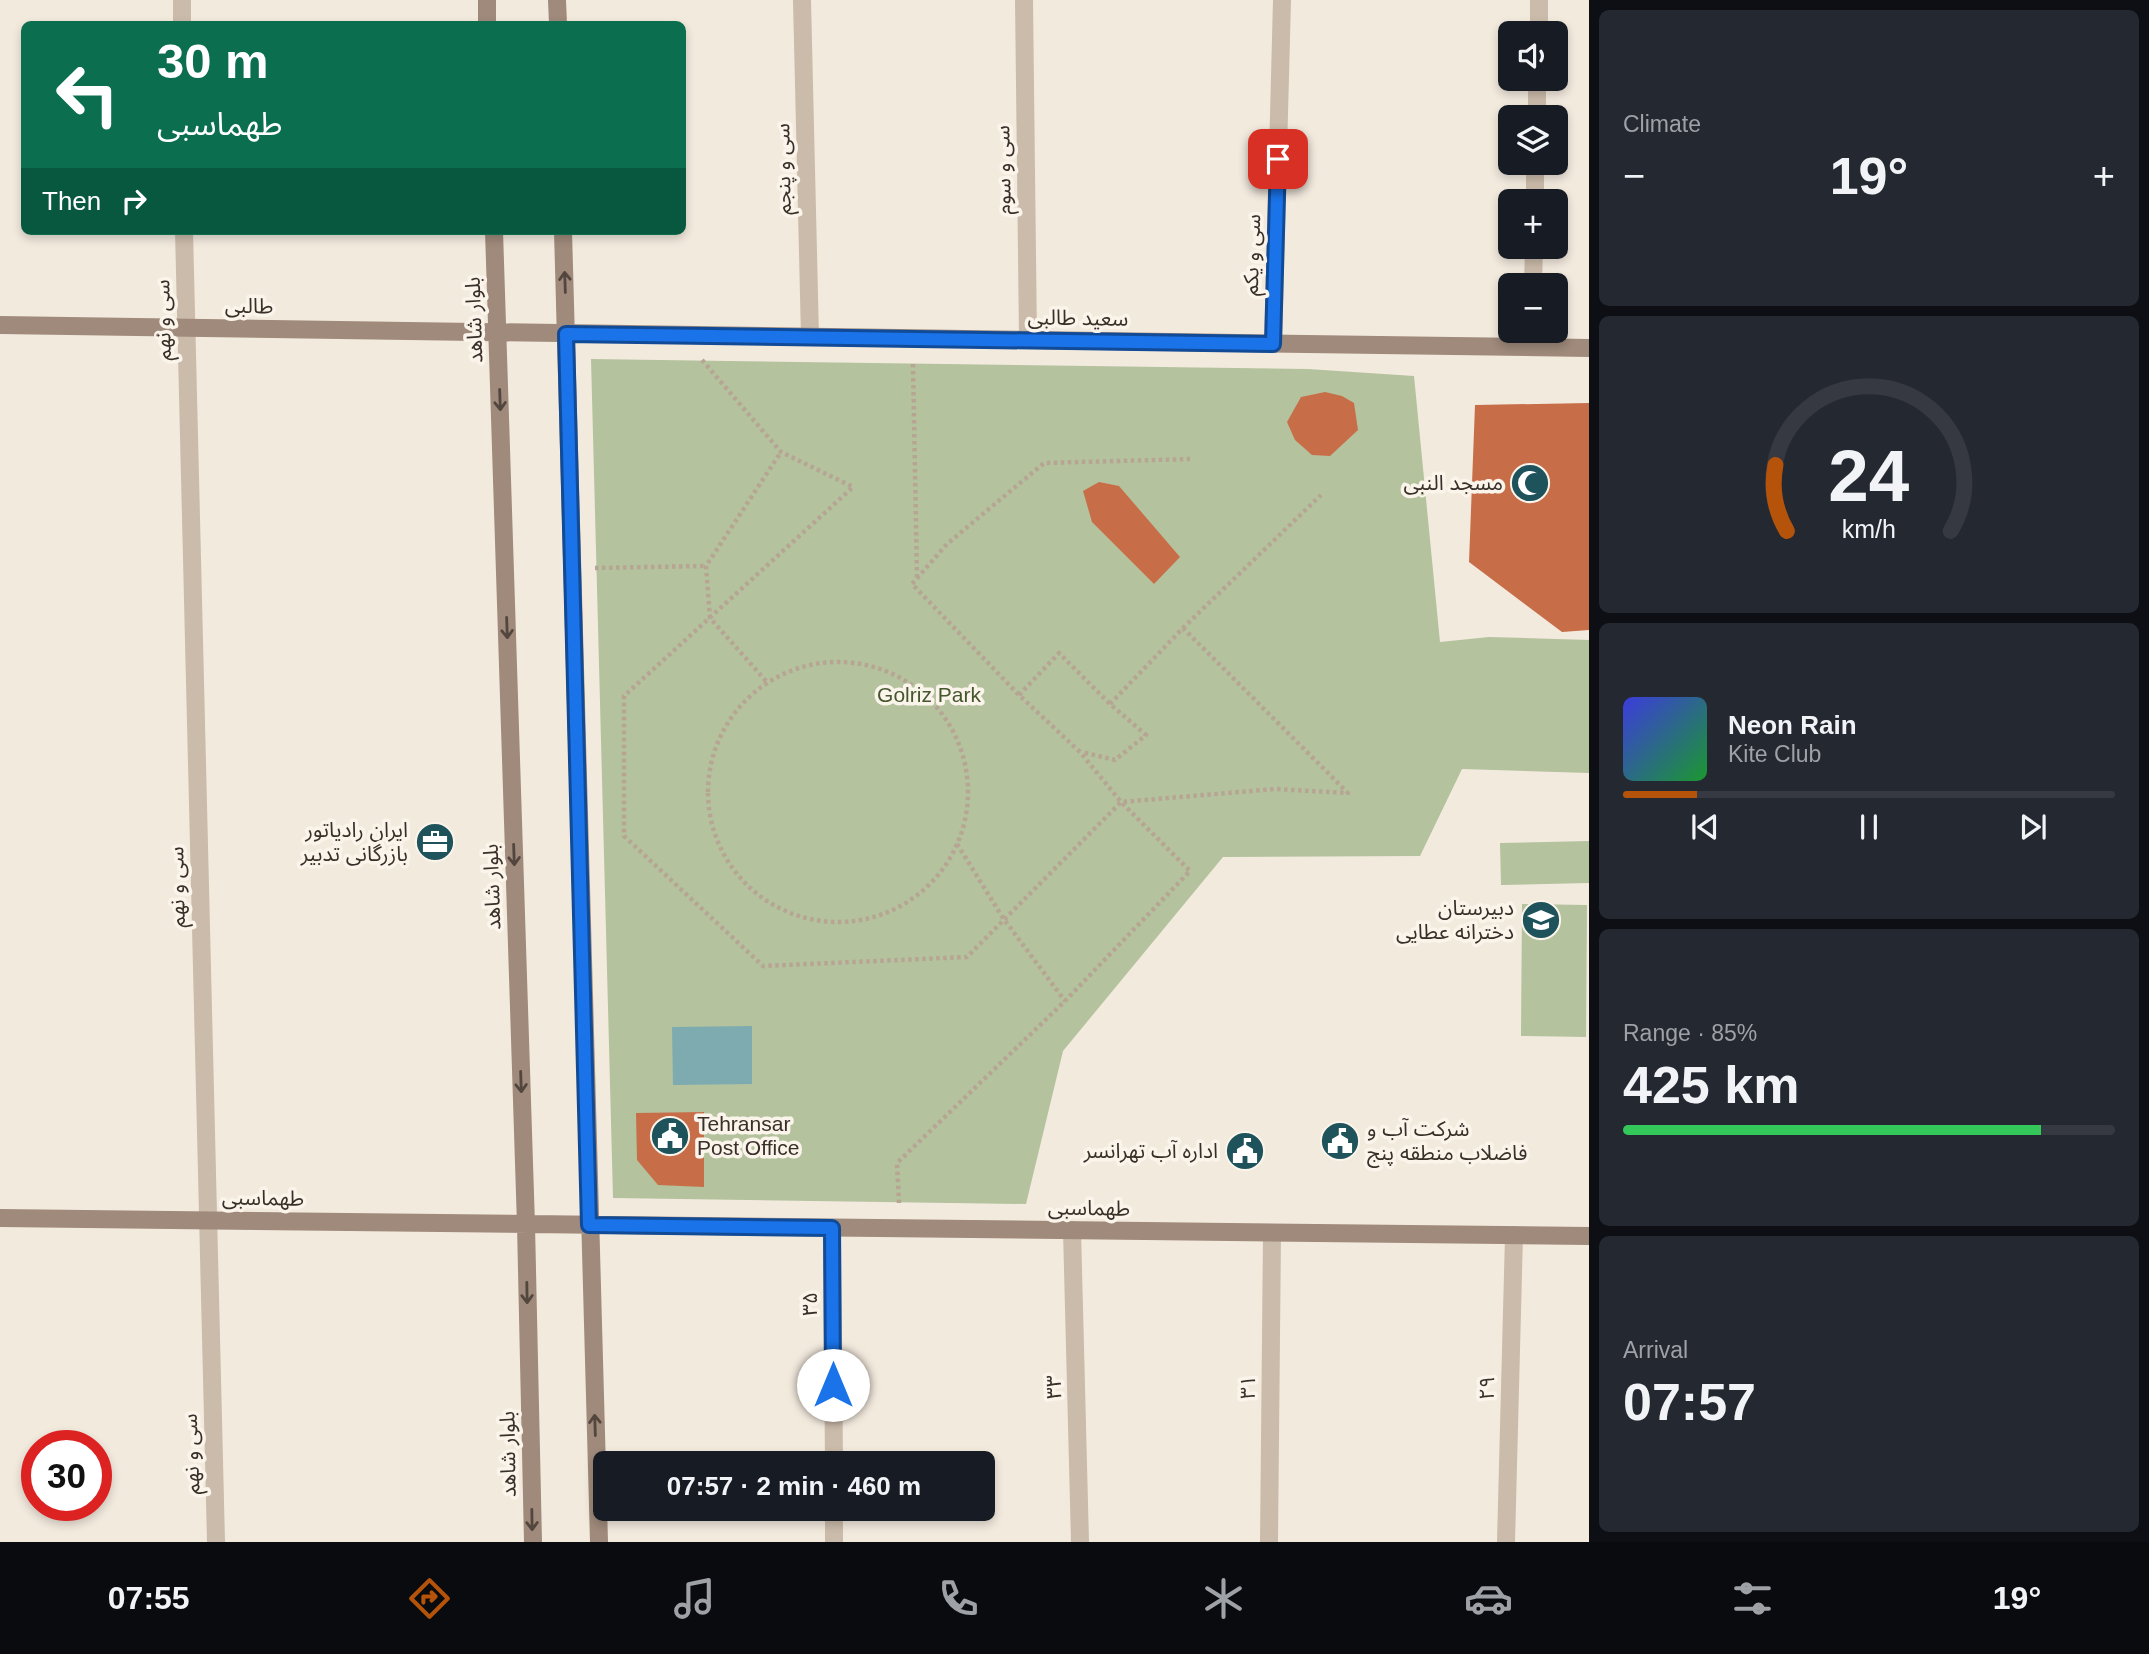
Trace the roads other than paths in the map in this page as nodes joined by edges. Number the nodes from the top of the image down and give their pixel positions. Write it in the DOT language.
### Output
graph roads {
  1 [pos="182,0"];
  2 [pos="487,0"];
  3 [pos="557,0"];
  4 [pos="802,0"];
  5 [pos="1024,0"];
  6 [pos="1282,0"];
  7 [pos="1539,0"];
  8 [pos="182,21"];
  9 [pos="488,21"];
  10 [pos="558,21"];
  11 [pos="1538,21"];
  12 [pos="184,235"];
  13 [pos="494,235"];
  14 [pos="563,235"];
  15 [pos="0,325"];
  16 [pos="185,328"];
  17 [pos="497,332"];
  18 [pos="566,334"];
  19 [pos="810,337"];
  20 [pos="1028,340"];
  21 [pos="1498,340"];
  22 [pos="1557,343"];
  23 [pos="1273,344"];
  24 [pos="1589,348"];
  25 [pos="0,1218"];
  26 [pos="208,1220"];
  27 [pos="526,1225"];
  28 [pos="589,1225"];
  29 [pos="832,1228"];
  30 [pos="1072,1230"];
  31 [pos="1272,1233"];
  32 [pos="1514,1236"];
  33 [pos="1589,1236"];
  34 [pos="834,1451"];
  35 [pos="834,1521"];
  36 [pos="216,1542"];
  37 [pos="533,1542"];
  38 [pos="599,1542"];
  39 [pos="834,1542"];
  40 [pos="1080,1542"];
  41 [pos="1269,1542"];
  42 [pos="1506,1542"];
  1 -- 8 [label="street"];
  2 -- 9 [label="street"];
  3 -- 10 [label="street"];
  4 -- 19 [label="street, سی و پنجم"];
  5 -- 20 [label="street, سی و سوم"];
  6 -- 23 [label="street, سی و یکم"];
  7 -- 11 [label="street"];
  12 -- 16 [label="street, سی و نهم"];
  13 -- 17 [label="street, بلوار شاهد"];
  18 -- 14 [label="street, one-way"];
  15 -- 16 [label="street, طالبی"];
  16 -- 17 [label="street, طالبی"];
  16 -- 26 [label="street, سی و نهم"];
  17 -- 18 [label="street, طالبی"];
  17 -- 27 [label="street, بلوار شاهد, one-way"];
  18 -- 19 [label="street, سعید طالبی"];
  18 -- 28 [label="street"];
  19 -- 20 [label="street, سعید طالبی"];
  20 -- 23 [label="street, سعید طالبی"];
  21 -- 23 [label="street, سعید طالبی"];
  22 -- 24 [label="street, سعید طالبی"];
  25 -- 26 [label="street, طهماسبی"];
  26 -- 27 [label="street, طهماسبی"];
  26 -- 36 [label="street, سی و نهم"];
  27 -- 28 [label="street, طهماسبی"];
  27 -- 37 [label="street, بلوار شاهد, one-way"];
  28 -- 29 [label="street, طهماسبی"];
  38 -- 28 [label="street, one-way"];
  29 -- 30 [label="street, طهماسبی"];
  29 -- 34 [label="street, ۳۵"];
  30 -- 31 [label="street, طهماسبی"];
  30 -- 40 [label="street, ۳۳"];
  31 -- 32 [label="street, طهماسبی"];
  31 -- 41 [label="street, ۳۱"];
  32 -- 33 [label="street, طهماسبی"];
  32 -- 42 [label="street, ۲۹"];
  35 -- 39 [label="street"];
}
